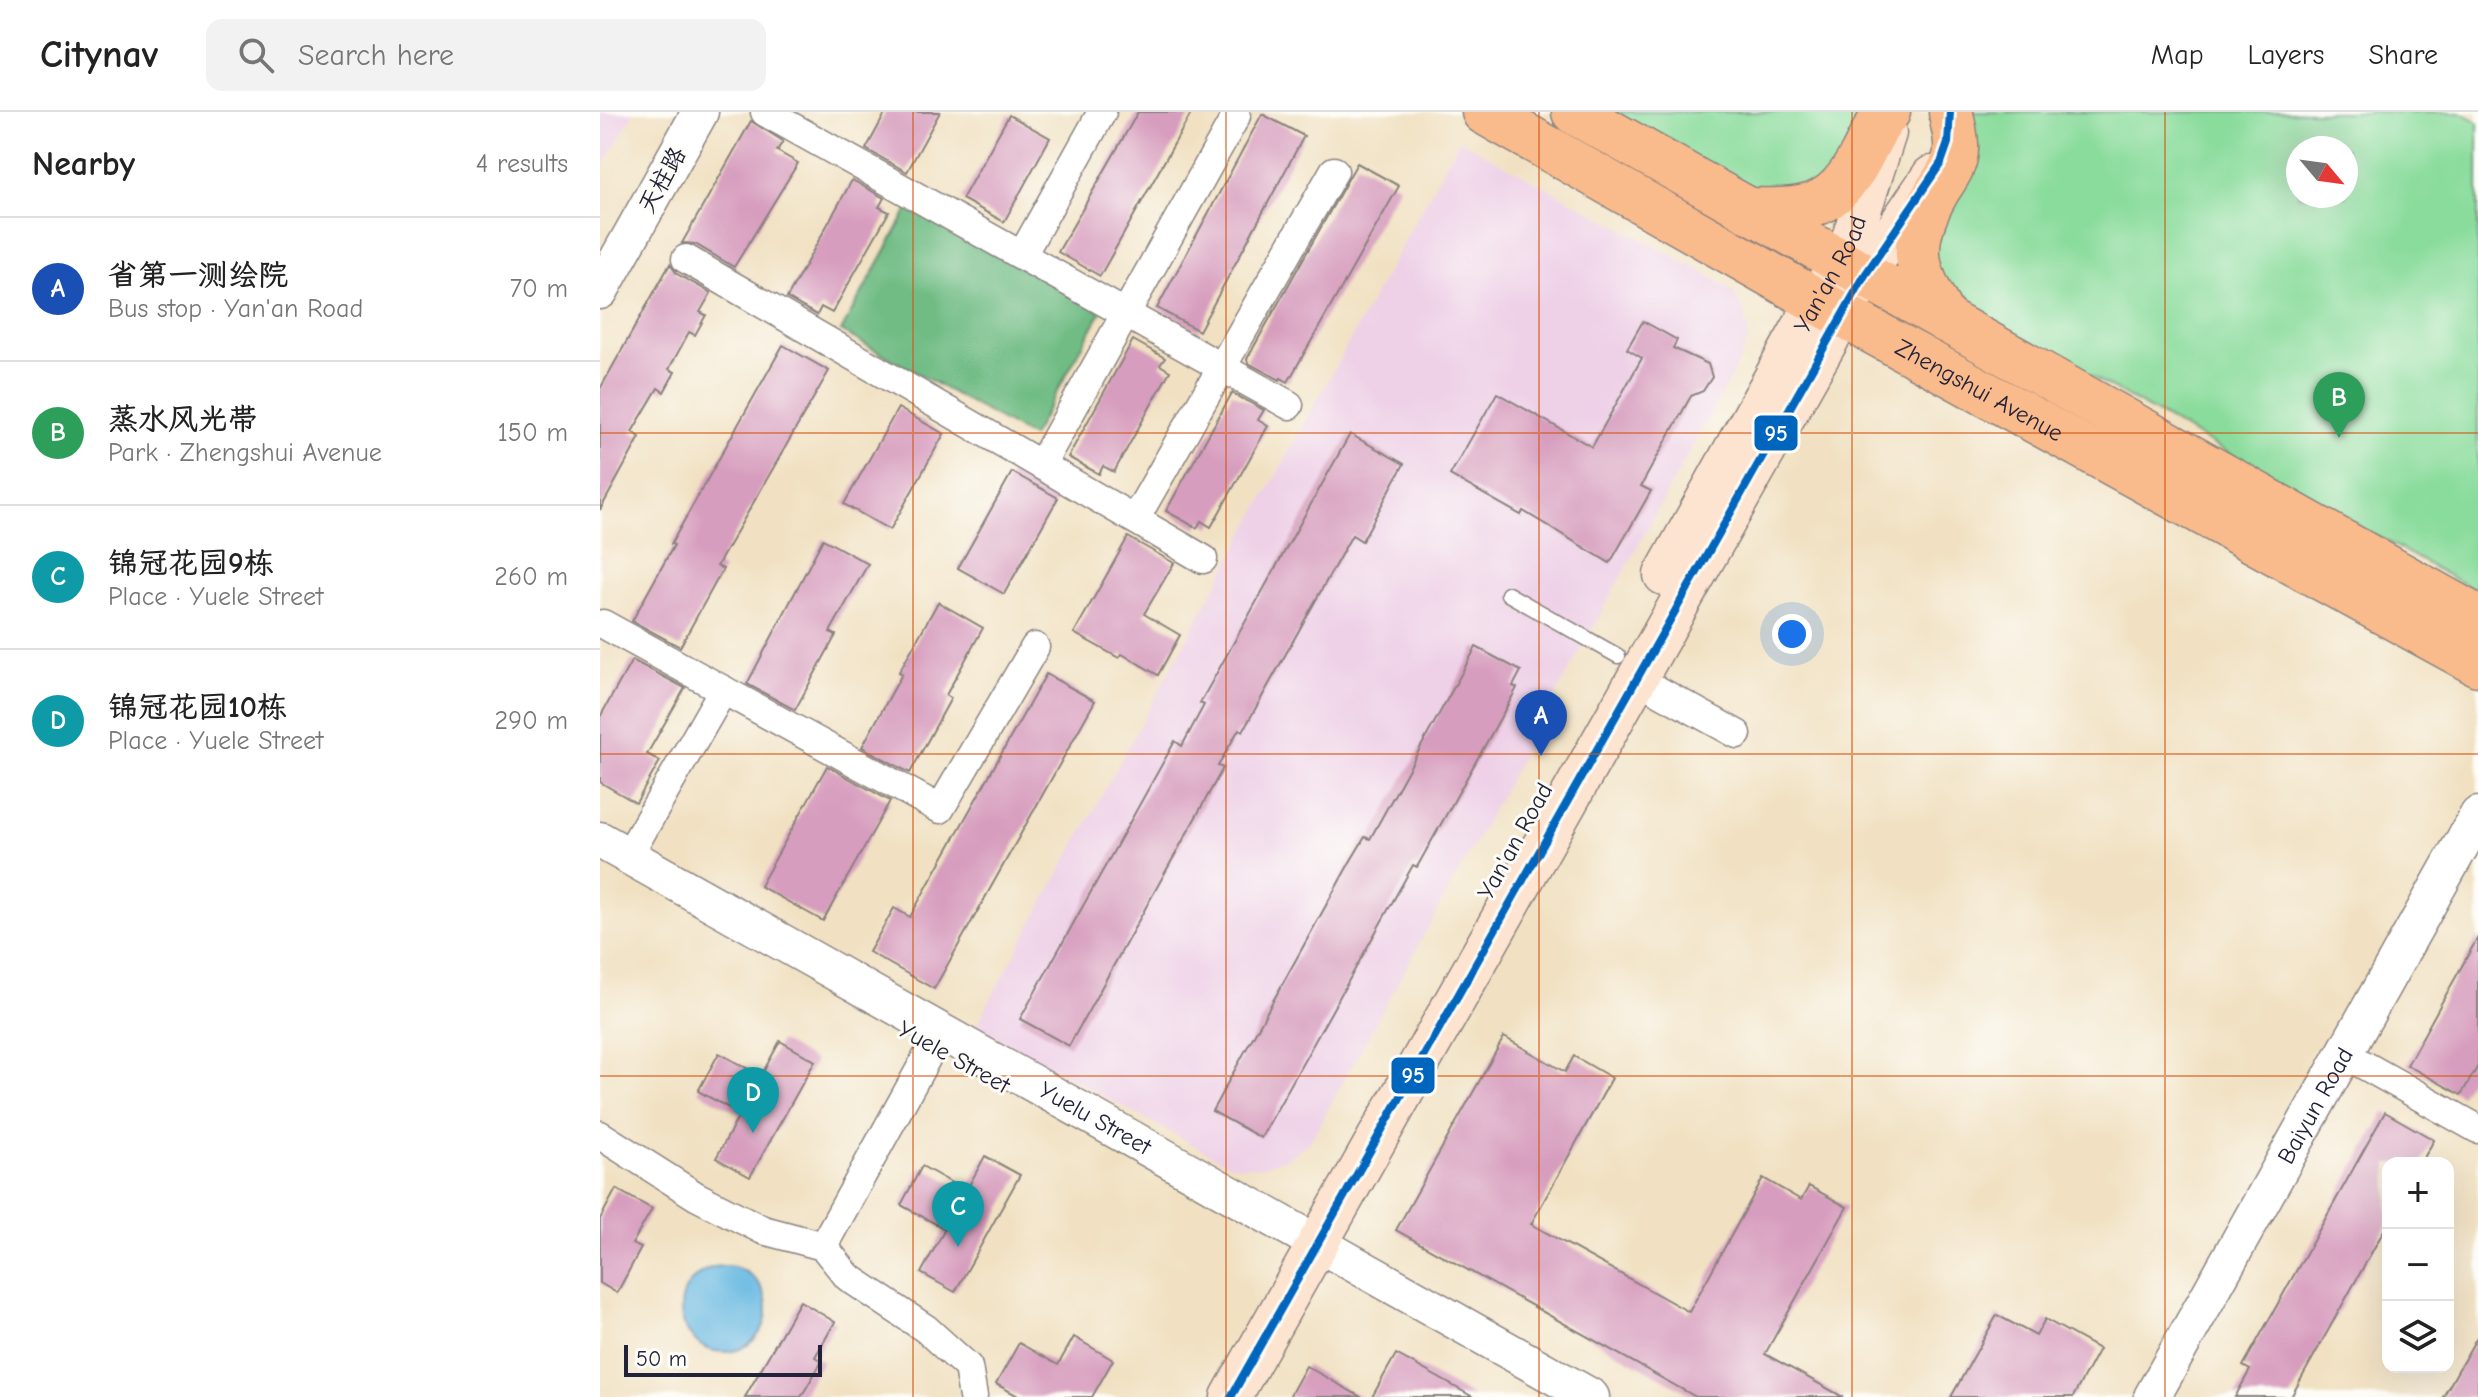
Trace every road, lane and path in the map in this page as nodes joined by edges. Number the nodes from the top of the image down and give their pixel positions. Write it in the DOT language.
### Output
graph roads {
  1 [pos="700,112"];
  2 [pos="765,112"];
  3 [pos="1102,112"];
  4 [pos="1484,112"];
  5 [pos="1574,112"];
  6 [pos="1888,112"];
  7 [pos="1904,112"];
  8 [pos="1950,112"];
  9 [pos="1236,116"];
  10 [pos="1334,171"];
  11 [pos="1747,210"];
  12 [pos="1022,255"];
  13 [pos="686,259"];
  14 [pos="1852,268"];
  15 [pos="600,291"];
  16 [pos="1830,308"];
  17 [pos="1126,313"];
  18 [pos="1945,320"];
  19 [pos="1222,367"];
  20 [pos="1289,405"];
  21 [pos="1041,465"];
  22 [pos="1135,519"];
  23 [pos="1203,559"];
  24 [pos="1508,594"];
  25 [pos="2478,618"];
  26 [pos="603,624"];
  27 [pos="1035,647"];
  28 [pos="2478,664"];
  29 [pos="1627,667"];
  30 [pos="723,690"];
  31 [pos="1737,734"];
  32 [pos="2478,815"];
  33 [pos="2478,848"];
  34 [pos="609,852"];
  35 [pos="933,1046"];
  36 [pos="2355,1060"];
  37 [pos="2478,1129"];
  38 [pos="600,1135"];
  39 [pos="1303,1244"];
  40 [pos="823,1246"];
  41 [pos="973,1397"];
  42 [pos="1204,1397"];
  43 [pos="1231,1397"];
  44 [pos="1559,1397"];
  45 [pos="1591,1397"];
  46 [pos="2152,1397"];
  47 [pos="2165,1397"];
  1 -- 15 [label="street, 天柱路"];
  2 -- 12 [label="street"];
  3 -- 12 [label="street"];
  4 -- 16 [label="main road, Zhengshui Avenue"];
  5 -- 11 [label="main road, Zhengshui Avenue"];
  6 -- 11 [label="main road"];
  7 -- 14 [label="main road, Yan'an Road"];
  8 -- 14 [label="main road, Yan'an Road"];
  8 -- 18 [label="main road"];
  9 -- 17 [label="street"];
  10 -- 19 [label="street"];
  11 -- 14 [label="main road, Zhengshui Avenue"];
  12 -- 17 [label="street"];
  13 -- 21 [label="street"];
  14 -- 16 [label="main road, Yan'an Road"];
  14 -- 18 [label="main road, Zhengshui Avenue"];
  16 -- 28 [label="main road, Zhengshui Avenue"];
  16 -- 29 [label="main road, Yan'an Road"];
  17 -- 19 [label="street"];
  17 -- 21 [label="street"];
  18 -- 25 [label="main road, Zhengshui Avenue"];
  19 -- 20 [label="street"];
  19 -- 22 [label="street"];
  21 -- 22 [label="street"];
  22 -- 23 [label="street"];
  24 -- 29 [label="lane"];
  26 -- 30 [label="street"];
  27 -- 30 [label="street"];
  29 -- 31 [label="street"];
  29 -- 39 [label="main road, Yan'an Road"];
  30 -- 34 [label="street"];
  32 -- 46 [label="street, Baiyun Road"];
  33 -- 36 [label="street, Baiyun Road"];
  34 -- 35 [label="street, Yuele Street"];
  34 -- 39 [label="street, Yuelu Street"];
  35 -- 39 [label="street, Yuele Street"];
  35 -- 40 [label="street"];
  36 -- 37 [label="street"];
  36 -- 47 [label="street, Baiyun Road"];
  38 -- 40 [label="street"];
  39 -- 42 [label="main road, Yan'an Road"];
  39 -- 43 [label="main road, Yan'an Road"];
  39 -- 44 [label="street, Yuele Street"];
  39 -- 45 [label="street, Yuelu Street"];
  40 -- 41 [label="street"];
}
